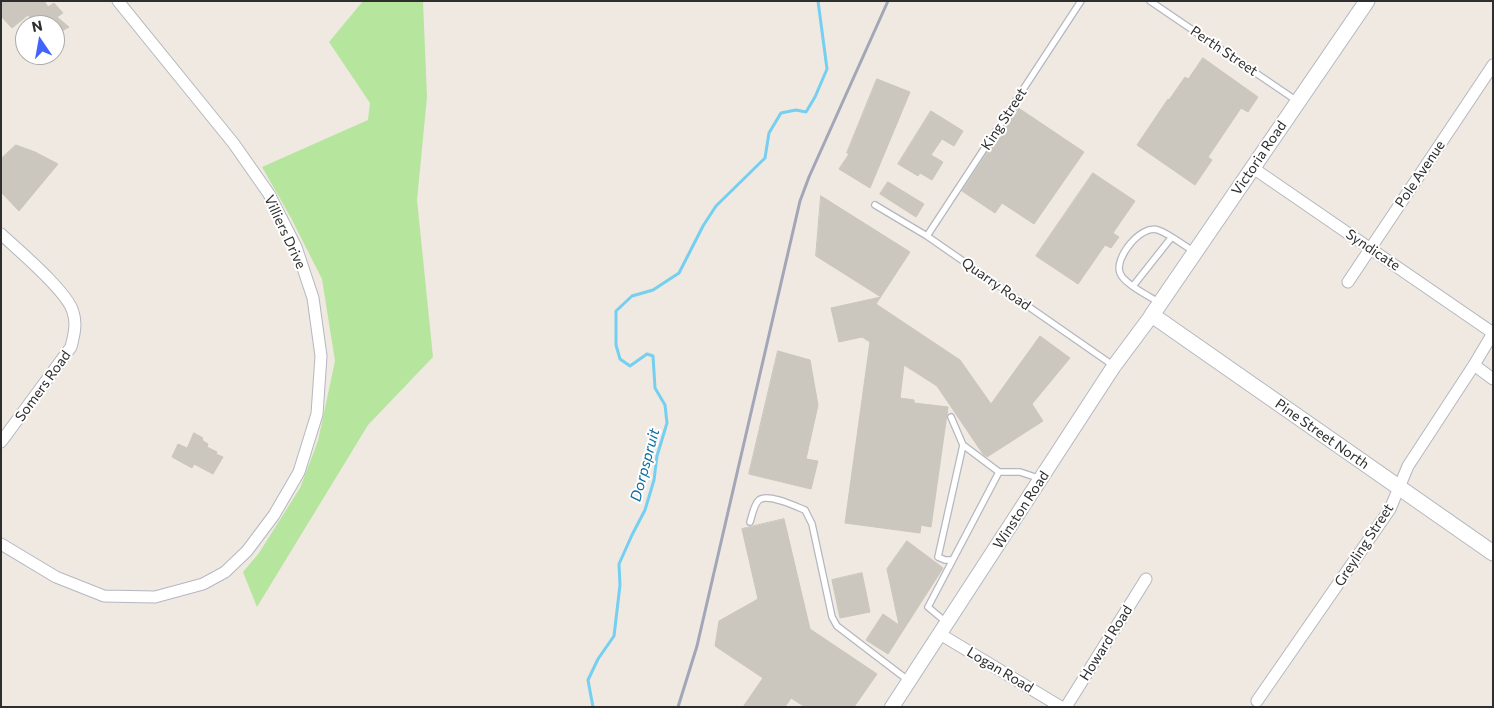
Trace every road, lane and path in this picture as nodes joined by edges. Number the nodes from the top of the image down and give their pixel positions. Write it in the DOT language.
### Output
graph roads {
  1 [pos="118,1"];
  2 [pos="1081,1"];
  3 [pos="1150,1"];
  4 [pos="1367,1"];
  5 [pos="1493,65"];
  6 [pos="1297,102"];
  7 [pos="1253,168"];
  8 [pos="875,205"];
  9 [pos="1,234"];
  10 [pos="927,236"];
  11 [pos="1171,238"];
  12 [pos="1370,248"];
  13 [pos="1195,252"];
  14 [pos="1348,282"];
  15 [pos="1133,286"];
  16 [pos="1156,309"];
  17 [pos="1493,333"];
  18 [pos="1474,365"];
  19 [pos="1114,366"];
  20 [pos="1493,379"];
  21 [pos="951,418"];
  22 [pos="1,442"];
  23 [pos="963,445"];
  24 [pos="999,472"];
  25 [pos="1040,479"];
  26 [pos="1398,488"];
  27 [pos="750,522"];
  28 [pos="1,544"];
  29 [pos="1493,553"];
  30 [pos="952,560"];
  31 [pos="1146,579"];
  32 [pos="943,628"];
  33 [pos="909,681"];
  34 [pos="1257,701"];
  35 [pos="892,707"];
  36 [pos="1061,707"];
  37 [pos="1066,707"];
  1 -- 28 [label="street, Villiers Drive"];
  2 -- 10 [label="lane, King Street"];
  3 -- 6 [label="lane, Perth Street"];
  4 -- 6 [label="main road, Victoria Road"];
  5 -- 12 [label="street, Pole Avenue"];
  6 -- 7 [label="main road, Victoria Road"];
  7 -- 12 [label="street, Syndicate"];
  7 -- 13 [label="main road, Victoria Road"];
  8 -- 10 [label="lane, Quarry Road"];
  9 -- 22 [label="street, Somers Road"];
  10 -- 19 [label="lane, Quarry Road"];
  11 -- 13 [label="lane"];
  11 -- 15 [label="lane"];
  11 -- 15 [label="lane"];
  12 -- 14 [label="street, Pole Avenue"];
  12 -- 17 [label="street, Syndicate"];
  13 -- 16 [label="main road, Victoria Road"];
  15 -- 16 [label="lane"];
  16 -- 19 [label="street, Winston Road"];
  16 -- 26 [label="main road, Pine Street North"];
  17 -- 18 [label="street, Greyling Street"];
  18 -- 20 [label="street"];
  18 -- 26 [label="street, Greyling Street"];
  19 -- 25 [label="street, Winston Road"];
  21 -- 23 [label="lane"];
  23 -- 24 [label="lane"];
  23 -- 30 [label="lane"];
  24 -- 25 [label="lane"];
  24 -- 30 [label="lane"];
  25 -- 32 [label="street, Winston Road"];
  26 -- 29 [label="main road, Pine Street North"];
  26 -- 34 [label="street, Greyling Street"];
  27 -- 33 [label="lane"];
  30 -- 32 [label="lane"];
  31 -- 37 [label="street, Howard Road"];
  32 -- 33 [label="street, Winston Road"];
  32 -- 36 [label="street, Logan Road"];
  33 -- 35 [label="street, Winston Road"];
}
